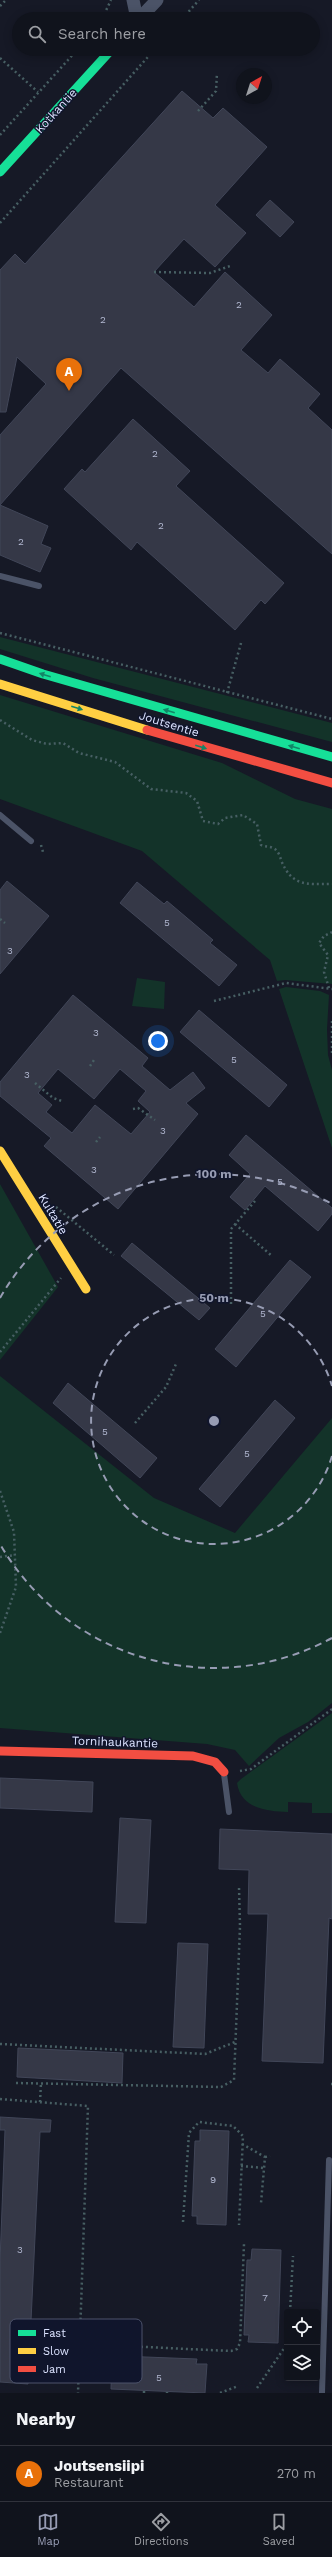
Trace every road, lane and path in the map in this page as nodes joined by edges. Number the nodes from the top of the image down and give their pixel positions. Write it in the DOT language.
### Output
graph roads {
  1 [pos="6,0"];
  2 [pos="107,0"];
  3 [pos="133,0"];
  4 [pos="157,0"];
  5 [pos="199,0"];
  6 [pos="111,2"];
  7 [pos="0,6"];
  8 [pos="106,12"];
  9 [pos="136,12"];
  10 [pos="145,12"];
  11 [pos="188,12"];
  12 [pos="71,56"];
  13 [pos="106,56"];
  14 [pos="149,56"];
  15 [pos="0,58"];
  16 [pos="218,73"];
  17 [pos="38,92"];
  18 [pos="198,111"];
  19 [pos="0,135"];
  20 [pos="0,172"];
  21 [pos="0,223"];
  22 [pos="230,266"];
  23 [pos="154,272"];
  24 [pos="0,576"];
  25 [pos="39,586"];
  26 [pos="0,633"];
  27 [pos="241,643"];
  28 [pos="0,659"];
  29 [pos="0,684"];
  30 [pos="227,693"];
  31 [pos="332,719"];
  32 [pos="0,720"];
  33 [pos="332,757"];
  34 [pos="332,783"];
  35 [pos="0,816"];
  36 [pos="31,841"];
  37 [pos="332,884"];
  38 [pos="0,919"];
  39 [pos="5,924"];
  40 [pos="332,932"];
  41 [pos="330,989"];
  42 [pos="214,1001"];
  43 [pos="332,1021"];
  44 [pos="332,1053"];
  45 [pos="94,1060"];
  46 [pos="90,1066"];
  47 [pos="35,1083"];
  48 [pos="62,1100"];
  49 [pos="134,1109"];
  50 [pos="155,1120"];
  51 [pos="100,1137"];
  52 [pos="96,1142"];
  53 [pos="0,1151"];
  54 [pos="254,1201"];
  55 [pos="53,1204"];
  56 [pos="235,1224"];
  57 [pos="114,1255"];
  58 [pos="272,1256"];
  59 [pos="70,1267"];
  60 [pos="86,1289"];
  61 [pos="231,1304"];
  62 [pos="0,1352"];
  63 [pos="176,1364"];
  64 [pos="135,1424"];
  65 [pos="0,1490"];
  66 [pos="15,1555"];
  67 [pos="0,1558"];
  68 [pos="0,1634"];
  69 [pos="332,1709"];
  70 [pos="0,1751"];
  71 [pos="224,1772"];
  72 [pos="228,1812"];
  73 [pos="239,1887"];
  74 [pos="235,2042"];
  75 [pos="0,2044"];
  76 [pos="16,2083"];
  77 [pos="41,2083"];
  78 [pos="0,2099"];
  79 [pos="40,2102"];
  80 [pos="242,2144"];
  81 [pos="270,2156"];
  82 [pos="265,2157"];
  83 [pos="329,2160"];
  84 [pos="241,2166"];
  85 [pos="264,2168"];
  86 [pos="261,2203"];
  87 [pos="183,2222"];
  88 [pos="239,2225"];
  89 [pos="244,2244"];
  90 [pos="293,2256"];
  91 [pos="290,2309"];
  92 [pos="82,2319"];
  93 [pos="286,2345"];
  94 [pos="142,2347"];
  95 [pos="79,2383"];
  96 [pos="238,2386"];
  97 [pos="257,2388"];
  98 [pos="78,2393"];
  99 [pos="220,2393"];
  100 [pos="322,2393"];
  1 -- 7 [label="path"];
  2 -- 6 [label="path"];
  3 -- 9 [label="street"];
  4 -- 10 [label="street"];
  5 -- 11 [label="path"];
  6 -- 8 [label="path"];
  12 -- 17 [label="path"];
  13 -- 20 [label="main road, Kotkantie"];
  14 -- 21 [label="path"];
  15 -- 17 [label="path"];
  16 -- 18 [label="path"];
  17 -- 19 [label="path"];
  22 -- 23 [label="path"];
  24 -- 25 [label="lane"];
  26 -- 30 [label="path"];
  27 -- 30 [label="path"];
  33 -- 28 [label="main road, Joutsentie, one-way"];
  29 -- 34 [label="main road, Joutsentie, one-way"];
  30 -- 31 [label="path"];
  32 -- 37 [label="path"];
  35 -- 36 [label="lane"];
  38 -- 39 [label="path"];
  40 -- 41 [label="path"];
  41 -- 42 [label="path"];
  43 -- 44 [label="path"];
  45 -- 46 [label="path"];
  47 -- 48 [label="path"];
  49 -- 50 [label="path"];
  51 -- 52 [label="path"];
  53 -- 59 [label="main road, Kultatie"];
  54 -- 56 [label="path"];
  55 -- 57 [label="path"];
  56 -- 58 [label="path"];
  56 -- 61 [label="path"];
  59 -- 60 [label="main road, Kultatie"];
  59 -- 62 [label="path"];
  63 -- 64 [label="path"];
  65 -- 66 [label="path"];
  66 -- 67 [label="path"];
  66 -- 68 [label="path"];
  69 -- 71 [label="path"];
  70 -- 71 [label="main road, Tornihaukantie"];
  71 -- 72 [label="lane"];
  73 -- 74 [label="path"];
  74 -- 75 [label="path"];
  74 -- 77 [label="path"];
  76 -- 77 [label="path"];
  77 -- 79 [label="path"];
  78 -- 79 [label="path"];
  79 -- 92 [label="path"];
  80 -- 82 [label="path"];
  80 -- 84 [label="path"];
  80 -- 87 [label="path"];
  81 -- 82 [label="path"];
  82 -- 85 [label="path"];
  83 -- 100 [label="lane"];
  84 -- 85 [label="path"];
  84 -- 88 [label="path"];
  85 -- 86 [label="path"];
  89 -- 94 [label="path"];
  90 -- 91 [label="path"];
  93 -- 97 [label="path"];
  95 -- 98 [label="path"];
  96 -- 99 [label="path"];
}
